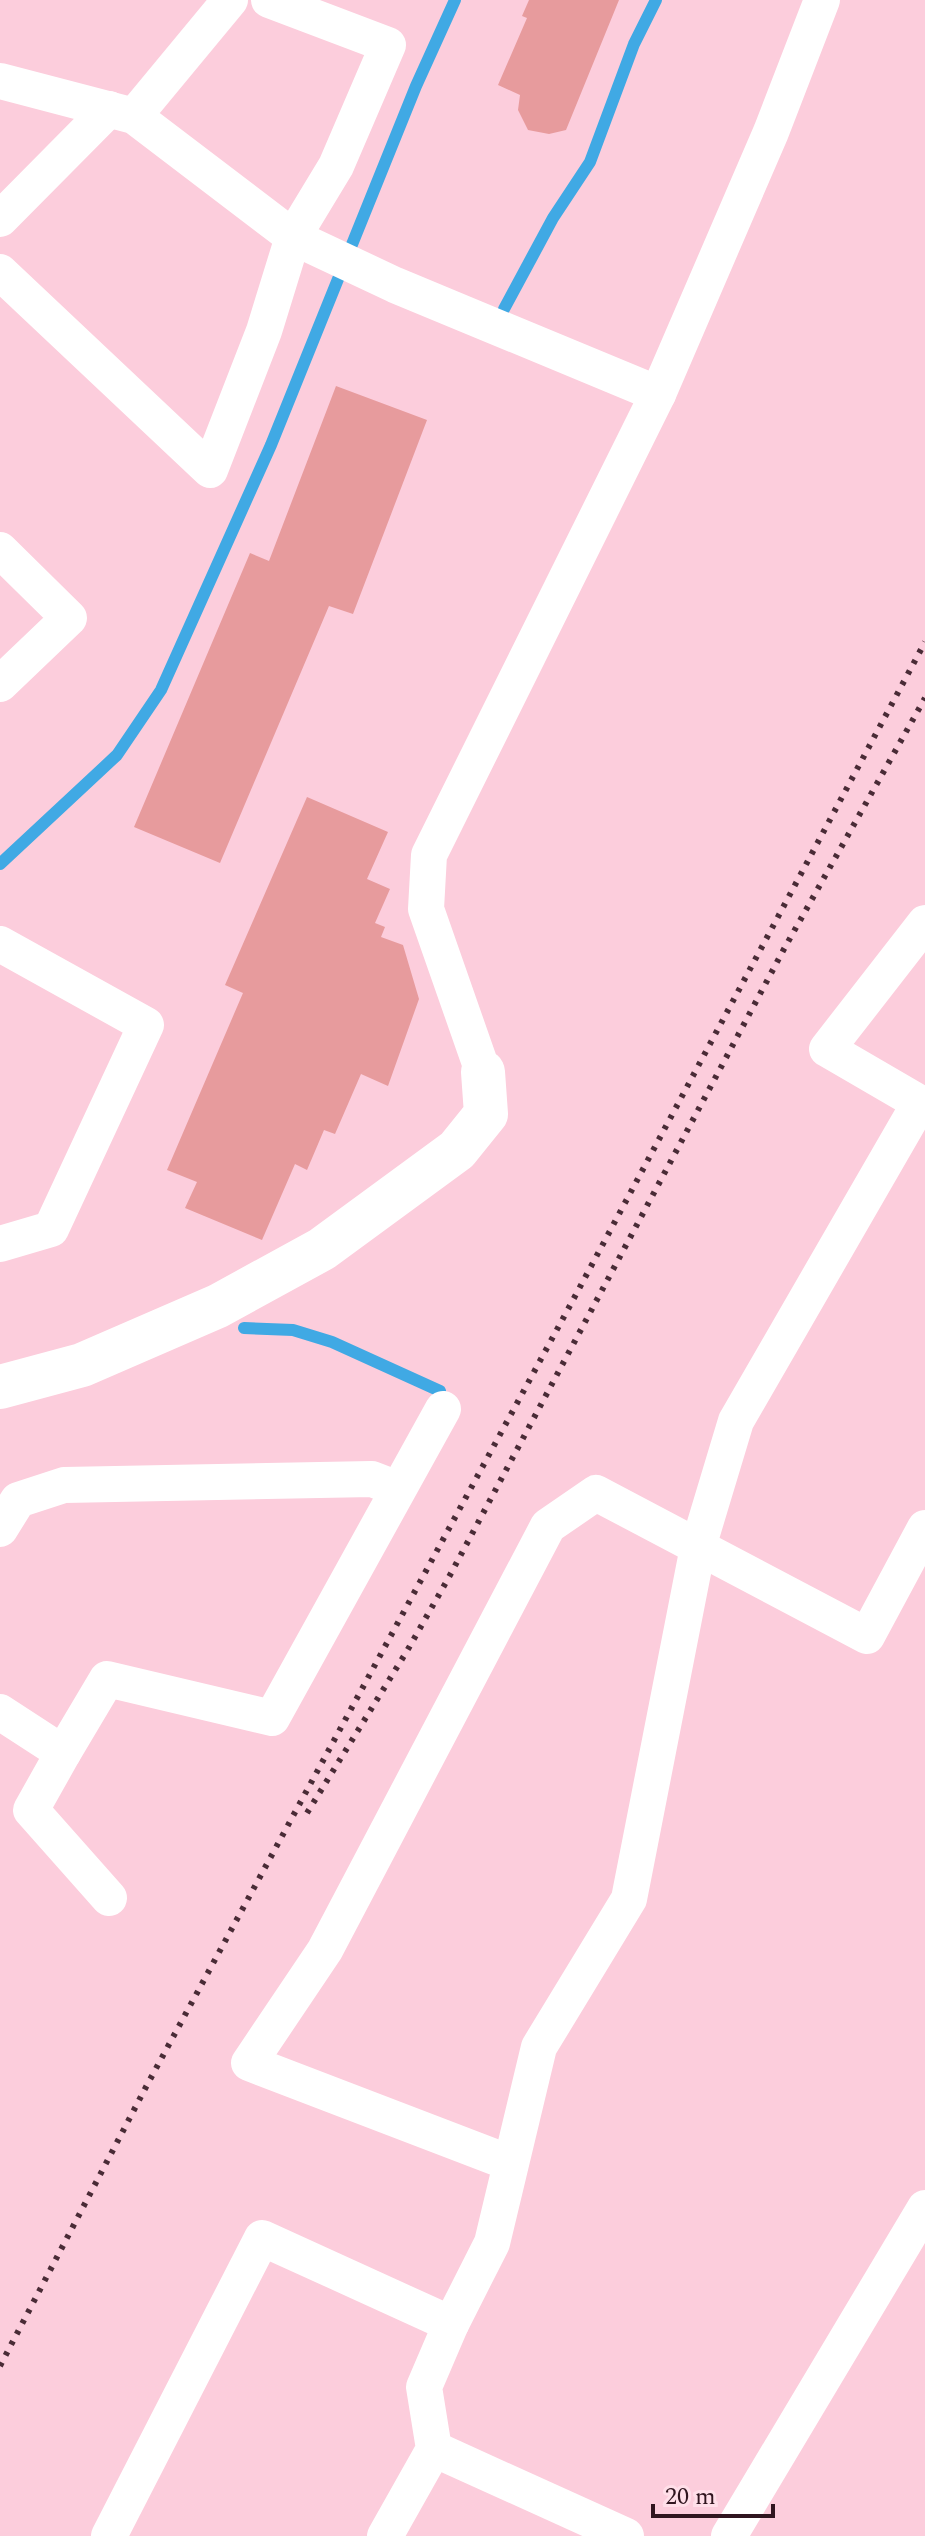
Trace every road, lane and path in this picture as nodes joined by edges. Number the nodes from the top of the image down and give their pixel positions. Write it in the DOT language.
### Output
graph roads {
  1 [pos="230,0"];
  2 [pos="269,0"];
  3 [pos="822,0"];
  4 [pos="0,81"];
  5 [pos="122,112"];
  6 [pos="0,219"];
  7 [pos="293,237"];
  8 [pos="0,272"];
  9 [pos="658,394"];
  10 [pos="0,550"];
  11 [pos="0,684"];
  12 [pos="925,923"];
  13 [pos="0,944"];
  14 [pos="483,1072"];
  15 [pos="922,1105"];
  16 [pos="0,1244"];
  17 [pos="0,1387"];
  18 [pos="443,1409"];
  19 [pos="398,1489"];
  20 [pos="925,1528"];
  21 [pos="0,1529"];
  22 [pos="698,1547"];
  23 [pos="0,1712"];
  24 [pos="63,1753"];
  25 [pos="109,1898"];
  26 [pos="510,2163"];
  27 [pos="925,2208"];
  28 [pos="451,2324"];
  29 [pos="434,2449"];
  30 [pos="109,2536"];
  31 [pos="385,2536"];
  32 [pos="626,2536"];
  33 [pos="729,2536"];
  1 -- 5 [label="street"];
  2 -- 7 [label="street"];
  3 -- 9 [label="street"];
  4 -- 5 [label="street"];
  5 -- 6 [label="street"];
  5 -- 7 [label="street"];
  7 -- 8 [label="street"];
  7 -- 9 [label="street"];
  9 -- 14 [label="street"];
  10 -- 11 [label="street"];
  12 -- 15 [label="street"];
  13 -- 16 [label="street"];
  14 -- 17 [label="street"];
  15 -- 22 [label="street"];
  18 -- 19 [label="street"];
  19 -- 21 [label="street"];
  19 -- 24 [label="street"];
  20 -- 22 [label="street"];
  22 -- 26 [label="street"];
  22 -- 26 [label="street"];
  23 -- 24 [label="street"];
  24 -- 25 [label="street"];
  26 -- 28 [label="street"];
  27 -- 33 [label="street"];
  28 -- 29 [label="street"];
  28 -- 30 [label="street"];
  29 -- 31 [label="street"];
  29 -- 32 [label="street"];
}
